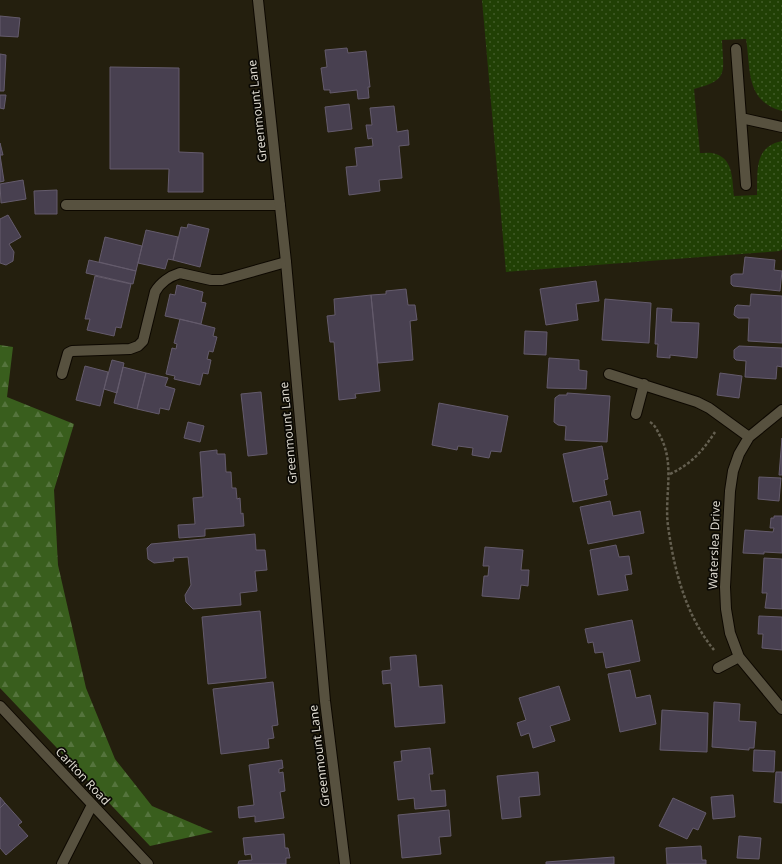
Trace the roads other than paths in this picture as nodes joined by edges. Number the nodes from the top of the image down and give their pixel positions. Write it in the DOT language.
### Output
graph roads {
  1 [pos="258,0"];
  2 [pos="736,49"];
  3 [pos="741,118"];
  4 [pos="782,127"];
  5 [pos="746,185"];
  6 [pos="66,205"];
  7 [pos="280,205"];
  8 [pos="286,262"];
  9 [pos="62,374"];
  10 [pos="609,374"];
  11 [pos="644,384"];
  12 [pos="782,410"];
  13 [pos="636,414"];
  14 [pos="749,437"];
  15 [pos="739,656"];
  16 [pos="722,666"];
  17 [pos="0,706"];
  18 [pos="782,709"];
  19 [pos="92,804"];
  20 [pos="62,864"];
  21 [pos="148,864"];
  22 [pos="345,864"];
  1 -- 7 [label="street, Greenmount Lane"];
  2 -- 3 [label="street"];
  3 -- 4 [label="street"];
  3 -- 5 [label="street"];
  6 -- 7 [label="street"];
  7 -- 8 [label="street, Greenmount Lane"];
  8 -- 9 [label="street"];
  8 -- 22 [label="street, Greenmount Lane"];
  10 -- 11 [label="street"];
  11 -- 13 [label="street"];
  11 -- 14 [label="street"];
  12 -- 14 [label="street, Waterslea Drive"];
  14 -- 15 [label="street, Waterslea Drive"];
  15 -- 16 [label="street"];
  15 -- 18 [label="street, Waterslea Drive"];
  17 -- 19 [label="street, Carlton Road"];
  19 -- 20 [label="street"];
  19 -- 21 [label="street, Carlton Road"];
}
